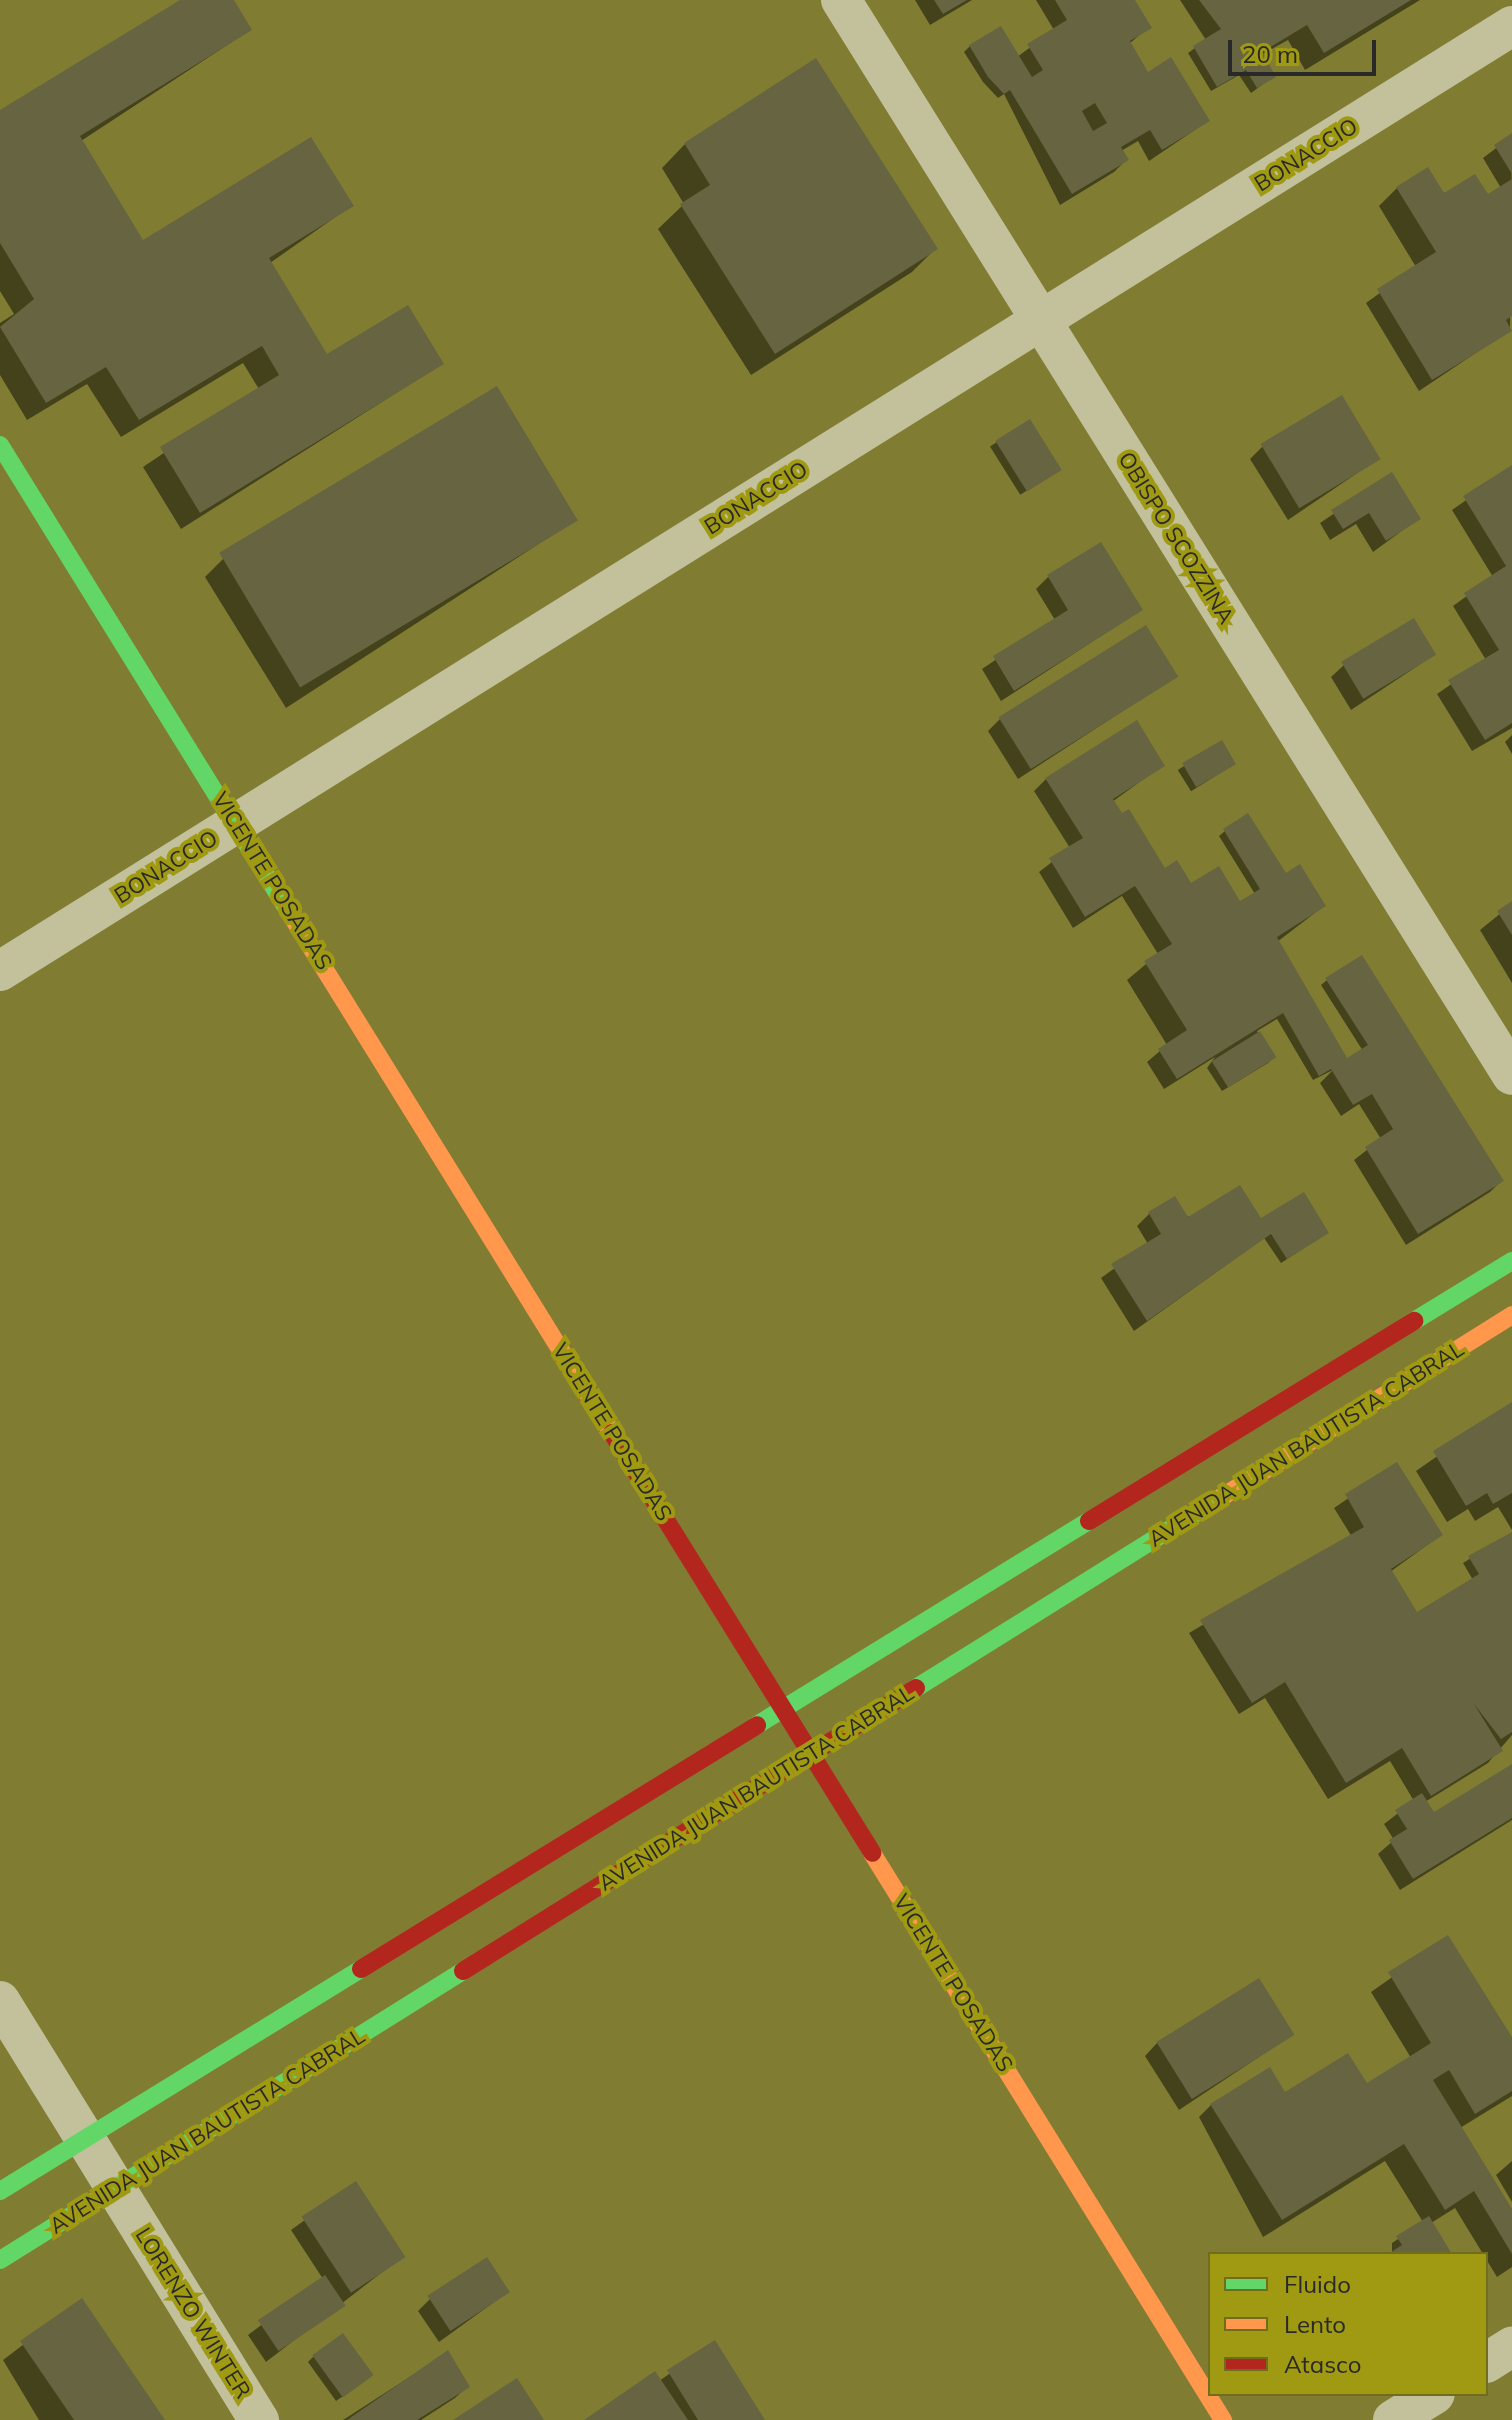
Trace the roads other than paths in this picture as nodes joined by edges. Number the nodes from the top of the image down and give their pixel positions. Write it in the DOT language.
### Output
graph roads {
  1 [pos="841,0"];
  2 [pos="1512,26"];
  3 [pos="1041,320"];
  4 [pos="0,445"];
  5 [pos="237,823"];
  6 [pos="0,971"];
  7 [pos="1512,1075"];
  8 [pos="1512,1261"];
  9 [pos="1512,1315"];
  10 [pos="781,1706"];
  11 [pos="811,1754"];
  12 [pos="0,2001"];
  13 [pos="85,2138"];
  14 [pos="115,2188"];
  15 [pos="0,2191"];
  16 [pos="0,2260"];
  17 [pos="1512,2347"];
  18 [pos="1488,2362"];
  19 [pos="1208,2396"];
  20 [pos="1208,2396"];
  21 [pos="1432,2396"];
  22 [pos="259,2420"];
  23 [pos="1223,2420"];
  24 [pos="1393,2420"];
  1 -- 3 [label="street, OBISPO SCOZZINA"];
  2 -- 3 [label="street, BONACCIO"];
  3 -- 5 [label="street, BONACCIO"];
  3 -- 7 [label="street, OBISPO SCOZZINA"];
  4 -- 5 [label="main road, VICENTE POSADAS"];
  5 -- 6 [label="street, BONACCIO"];
  5 -- 10 [label="main road, VICENTE POSADAS"];
  8 -- 10 [label="main road"];
  9 -- 11 [label="main road, AVENIDA JUAN BAUTISTA CABRAL"];
  10 -- 11 [label="main road, VICENTE POSADAS"];
  10 -- 13 [label="main road"];
  11 -- 14 [label="main road, AVENIDA JUAN BAUTISTA CABRAL"];
  11 -- 19 [label="main road, VICENTE POSADAS"];
  12 -- 13 [label="street, LORENZO WINTER"];
  13 -- 14 [label="street, LORENZO WINTER"];
  13 -- 15 [label="main road"];
  14 -- 16 [label="main road, AVENIDA JUAN BAUTISTA CABRAL"];
  14 -- 22 [label="street, LORENZO WINTER"];
  17 -- 18 [label="street"];
  20 -- 23 [label="main road, VICENTE POSADAS"];
  21 -- 24 [label="street"];
}
